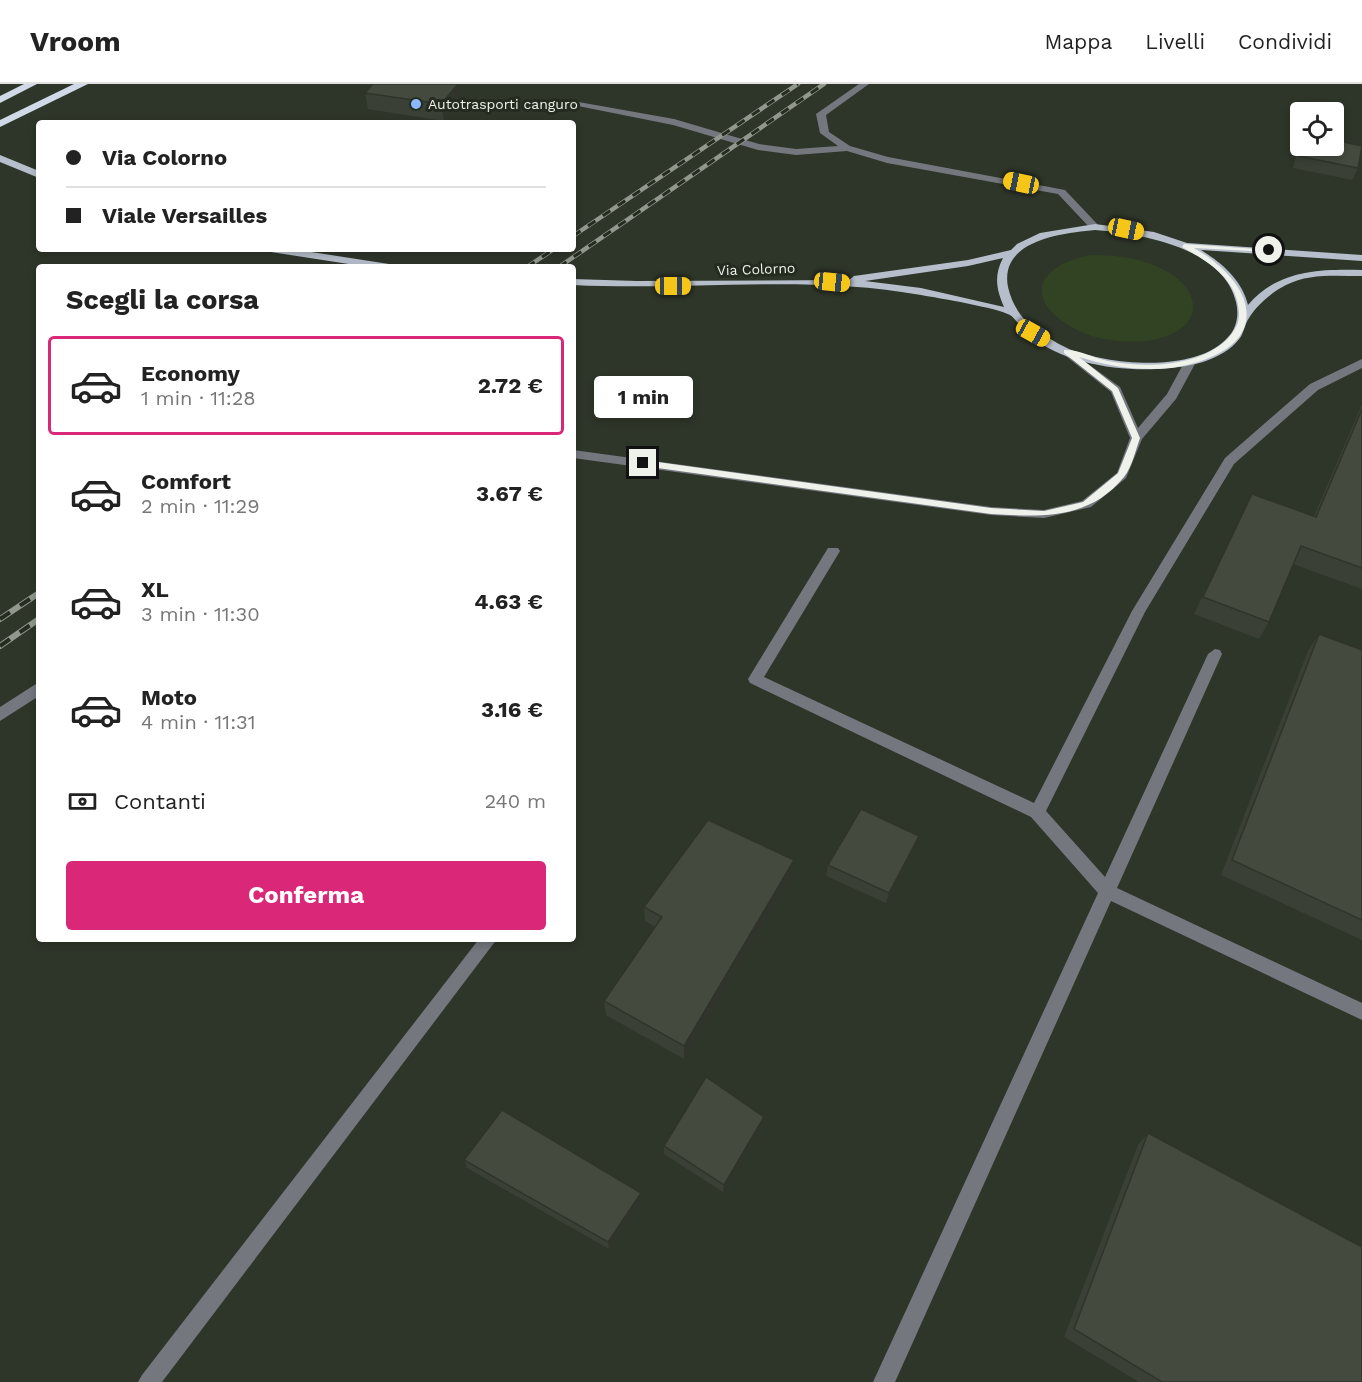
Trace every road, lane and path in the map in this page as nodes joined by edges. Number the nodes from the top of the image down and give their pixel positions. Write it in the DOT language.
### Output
graph roads {
  1 [pos="32,84"];
  2 [pos="83,84"];
  3 [pos="865,84"];
  4 [pos="0,100"];
  5 [pos="573,104"];
  6 [pos="0,124"];
  7 [pos="847,148"];
  8 [pos="0,158"];
  9 [pos="36,173"];
  10 [pos="1095,227"];
  11 [pos="1184,246"];
  12 [pos="291,252"];
  13 [pos="1014,252"];
  14 [pos="1362,258"];
  15 [pos="369,264"];
  16 [pos="1362,273"];
  17 [pos="576,282"];
  18 [pos="832,282"];
  19 [pos="1011,312"];
  20 [pos="1244,318"];
  21 [pos="1066,351"];
  22 [pos="1190,362"];
  23 [pos="1362,363"];
  24 [pos="1136,438"];
  25 [pos="576,454"];
  26 [pos="833,551"];
  27 [pos="1215,654"];
  28 [pos="36,690"];
  29 [pos="0,715"];
  30 [pos="1037,812"];
  31 [pos="1107,891"];
  32 [pos="487,942"];
  33 [pos="1362,1012"];
  34 [pos="149,1382"];
  35 [pos="884,1382"];
  1 -- 4 [label="highway"];
  2 -- 6 [label="highway"];
  3 -- 7 [label="street"];
  5 -- 7 [label="street"];
  7 -- 10 [label="street"];
  8 -- 9 [label="main road"];
  10 -- 11 [label="main road, Via Colorno"];
  10 -- 13 [label="main road, Via Colorno"];
  11 -- 14 [label="main road, Via Colorno"];
  11 -- 20 [label="main road, Via Colorno"];
  12 -- 15 [label="main road"];
  13 -- 18 [label="main road, Via Colorno"];
  13 -- 19 [label="main road"];
  16 -- 20 [label="main road"];
  17 -- 18 [label="main road, Via Colorno"];
  18 -- 19 [label="main road, Via Colorno"];
  19 -- 21 [label="main road"];
  20 -- 22 [label="main road"];
  21 -- 22 [label="main road"];
  21 -- 24 [label="street"];
  22 -- 24 [label="street"];
  23 -- 30 [label="street"];
  24 -- 25 [label="street"];
  26 -- 30 [label="street"];
  27 -- 31 [label="street"];
  28 -- 29 [label="street"];
  30 -- 31 [label="street"];
  31 -- 33 [label="street"];
  31 -- 35 [label="street"];
  32 -- 34 [label="street"];
}
